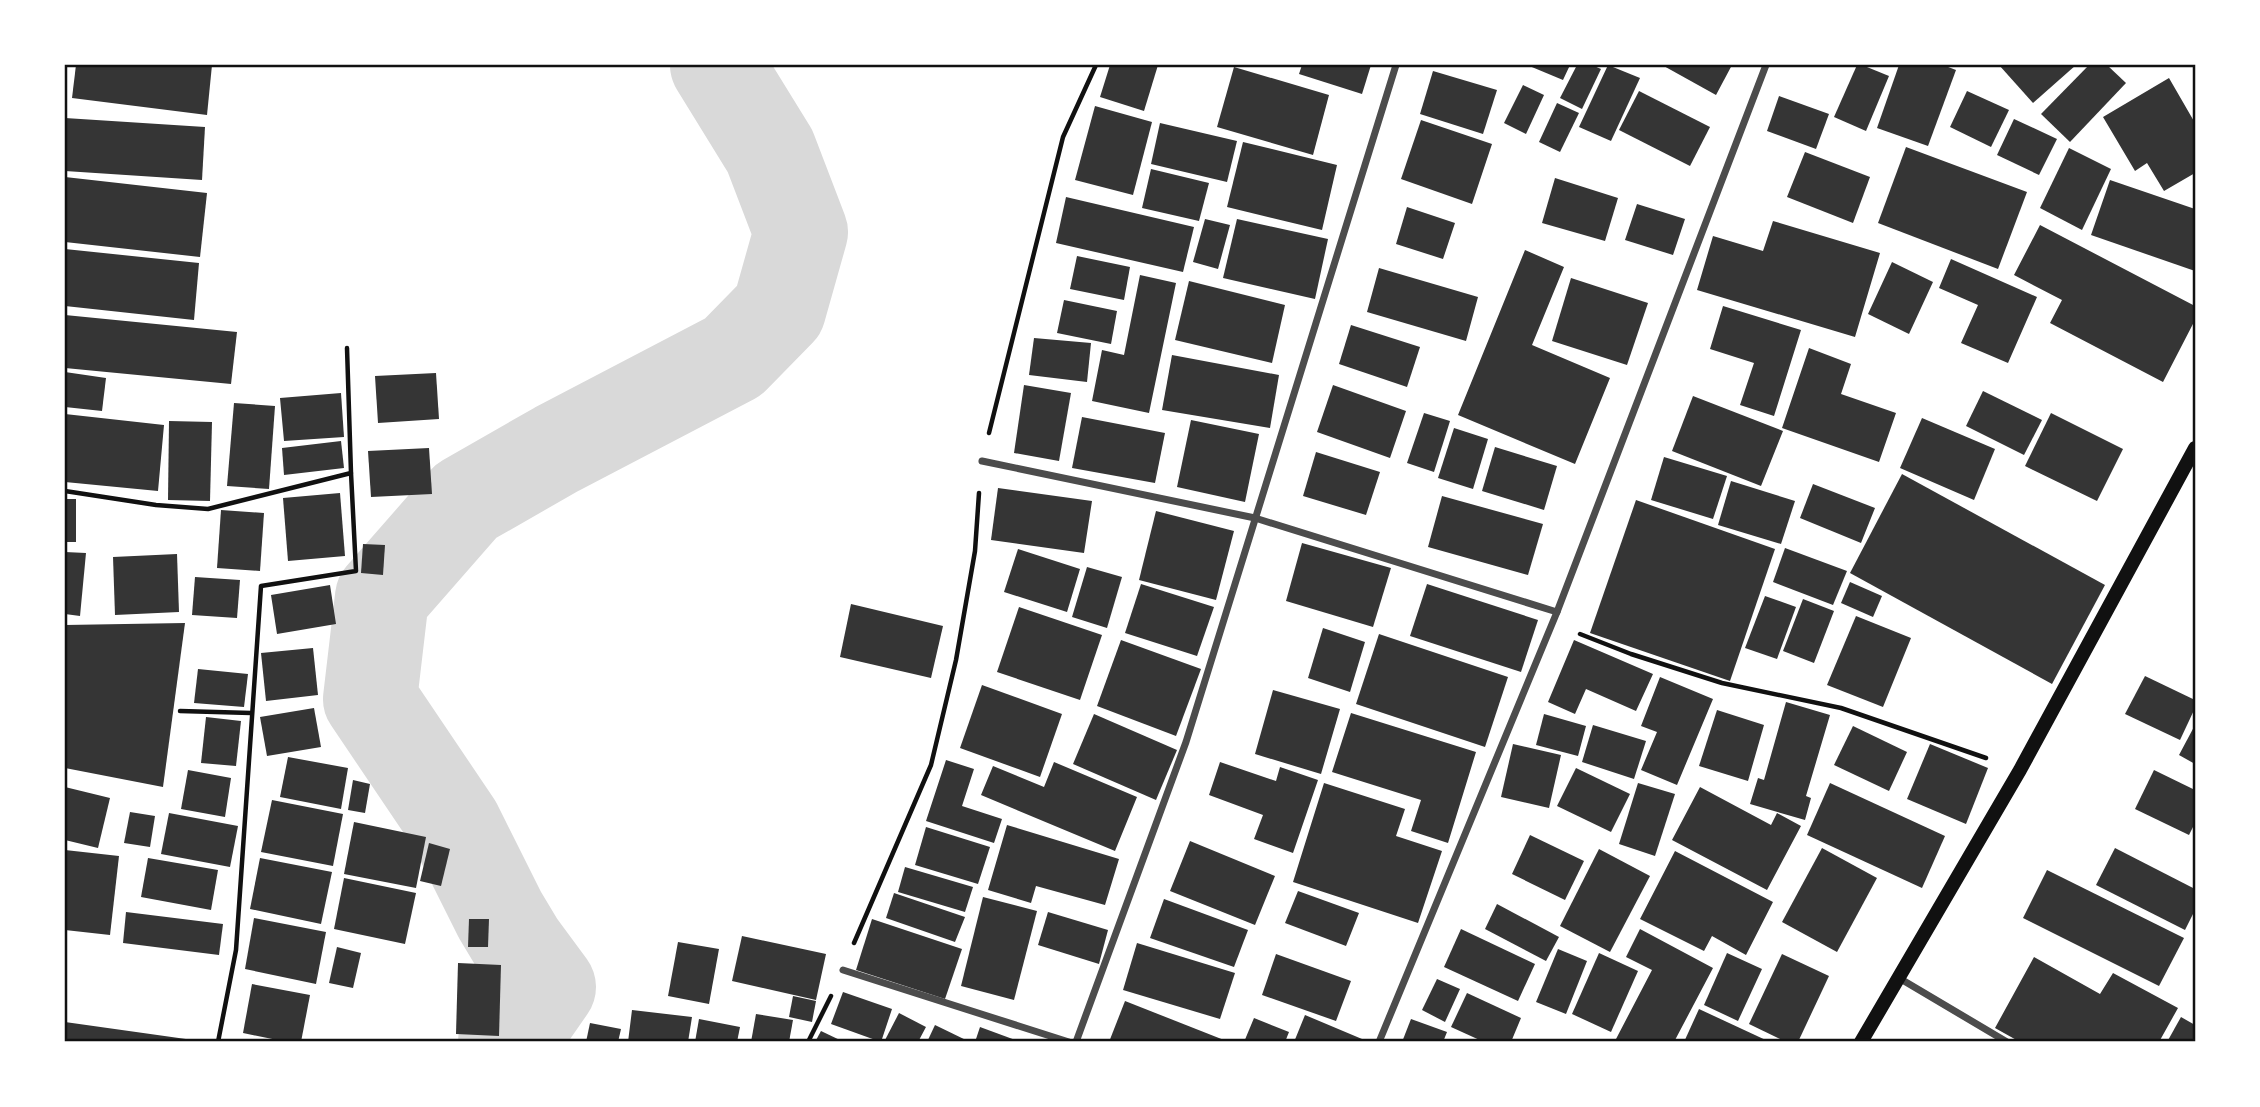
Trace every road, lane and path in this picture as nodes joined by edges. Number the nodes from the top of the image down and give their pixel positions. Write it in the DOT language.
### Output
graph roads {
  1 [pos="1096,65"];
  2 [pos="1396,65"];
  3 [pos="1766,65"];
  4 [pos="347,348"];
  5 [pos="2195,448"];
  6 [pos="982,461"];
  7 [pos="351,473"];
  8 [pos="65,491"];
  9 [pos="1255,518"];
  10 [pos="1557,612"];
  11 [pos="1552,623"];
  12 [pos="180,711"];
  13 [pos="251,713"];
  14 [pos="2020,770"];
  15 [pos="842,970"];
  16 [pos="1898,978"];
  17 [pos="218,1042"];
  18 [pos="808,1042"];
  19 [pos="1069,1042"];
  20 [pos="1076,1042"];
  21 [pos="1379,1042"];
  22 [pos="1861,1042"];
  23 [pos="2007,1042"];
  1 -- 6 [label="path"];
  2 -- 9 [label="street"];
  3 -- 10 [label="street"];
  4 -- 7 [label="path"];
  5 -- 14 [label="main road"];
  6 -- 9 [label="street"];
  6 -- 15 [label="path"];
  7 -- 8 [label="path"];
  7 -- 13 [label="path"];
  9 -- 10 [label="street"];
  9 -- 20 [label="street"];
  10 -- 11 [label="street"];
  11 -- 14 [label="path"];
  11 -- 21 [label="street"];
  12 -- 13 [label="path"];
  13 -- 17 [label="path"];
  14 -- 16 [label="main road"];
  15 -- 18 [label="path"];
  15 -- 19 [label="street"];
  16 -- 22 [label="main road"];
  16 -- 23 [label="street"];
}
